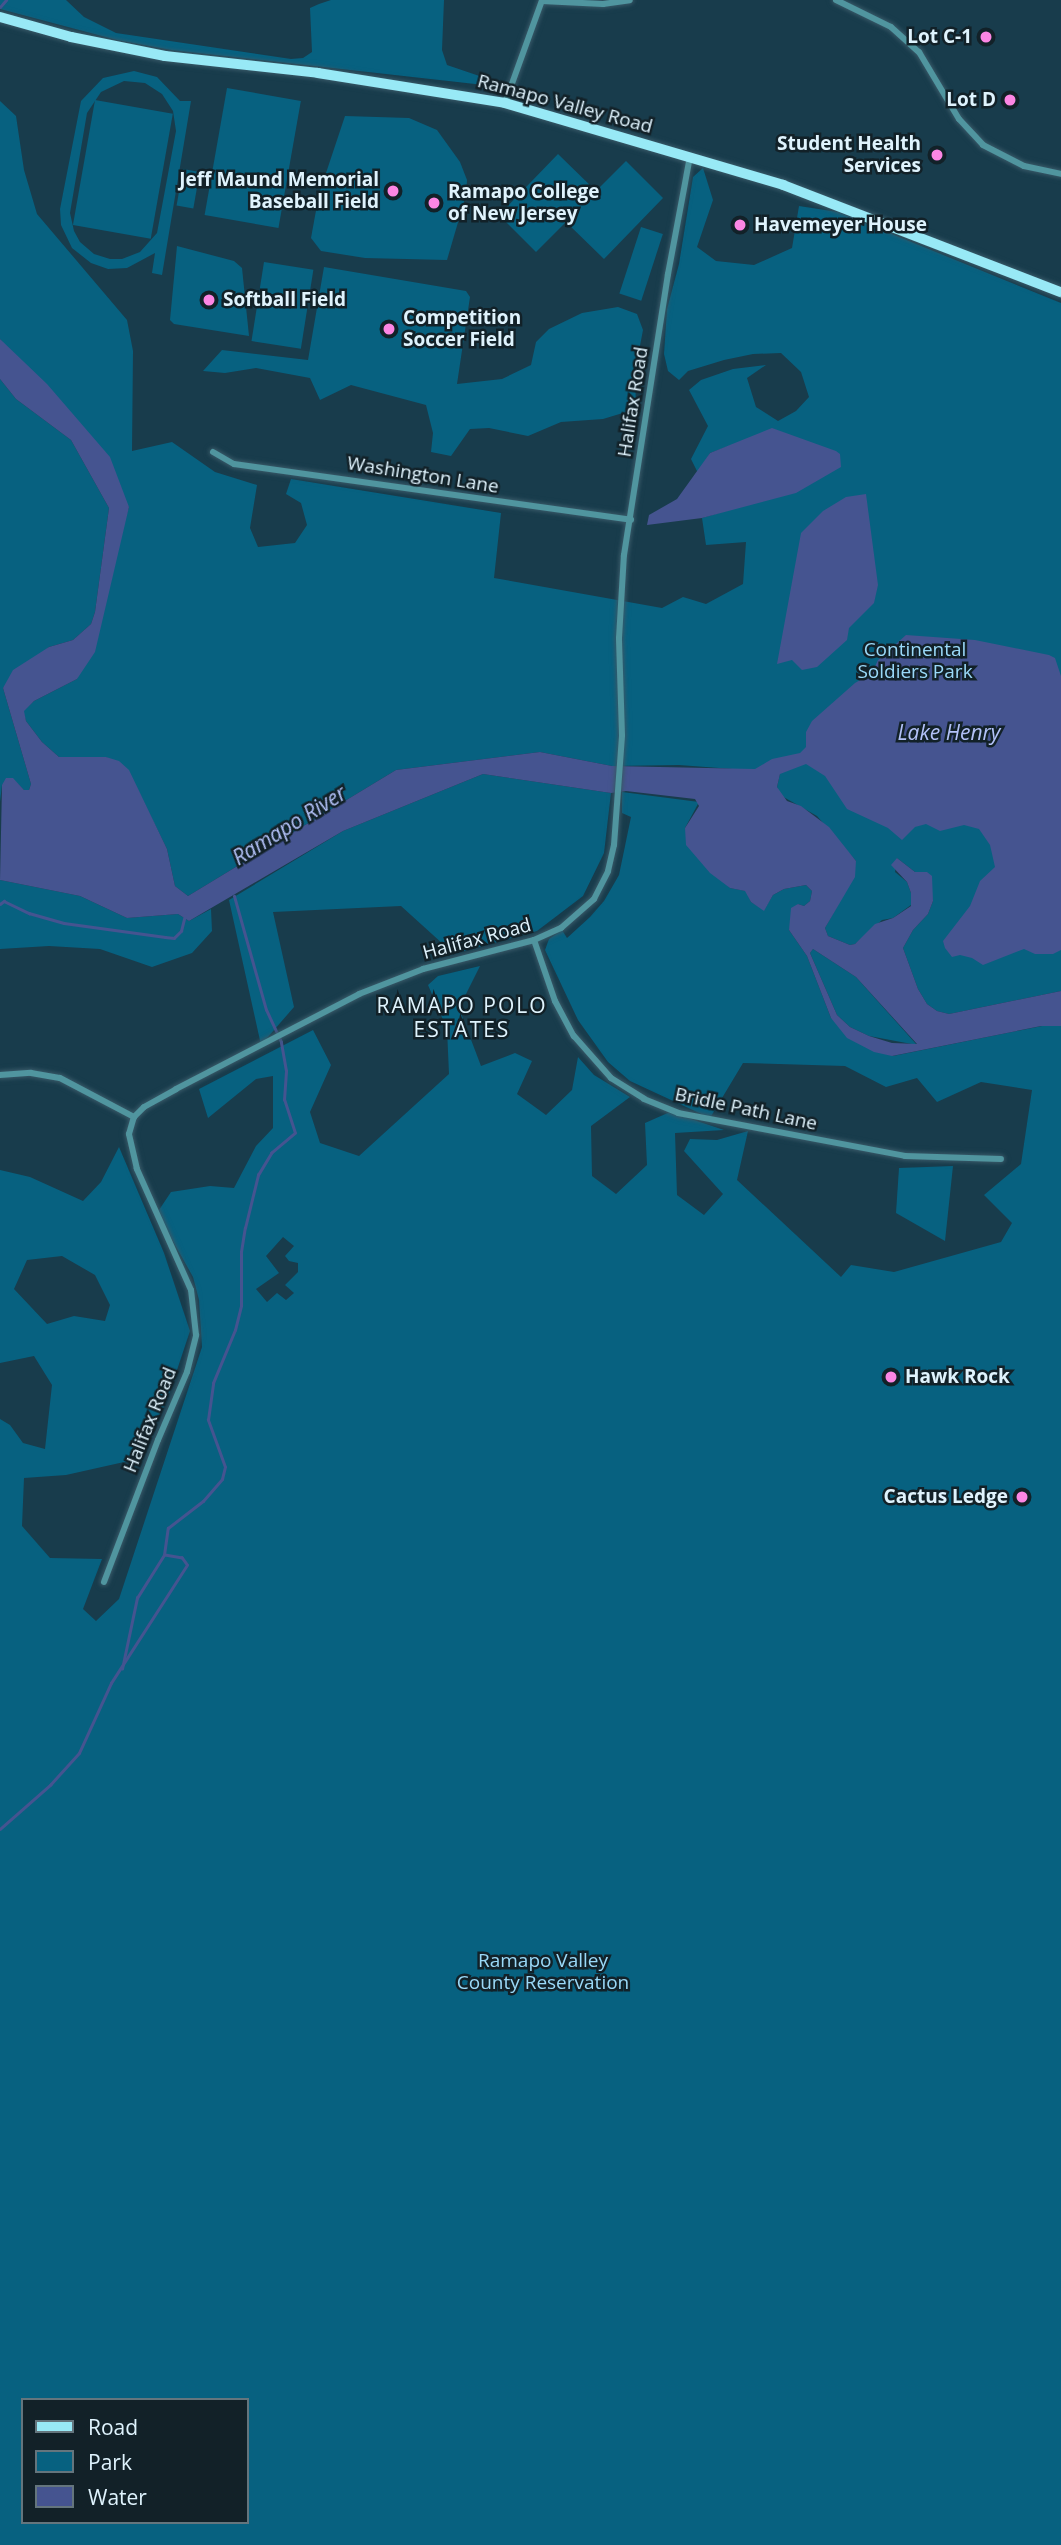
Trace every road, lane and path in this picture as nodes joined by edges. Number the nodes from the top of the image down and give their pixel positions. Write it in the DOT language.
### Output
graph roads {
  1 [pos="542,0"];
  2 [pos="630,0"];
  3 [pos="836,0"];
  4 [pos="0,16"];
  5 [pos="505,103"];
  6 [pos="690,156"];
  7 [pos="1061,174"];
  8 [pos="1058,289"];
  9 [pos="214,452"];
  10 [pos="631,520"];
  11 [pos="534,940"];
  12 [pos="0,1075"];
  13 [pos="134,1117"];
  14 [pos="1001,1159"];
  15 [pos="104,1582"];
  1 -- 2 [label="street"];
  1 -- 5 [label="street"];
  3 -- 7 [label="street"];
  4 -- 5 [label="main road, Ramapo Valley Road"];
  5 -- 6 [label="main road, Ramapo Valley Road"];
  6 -- 8 [label="main road, Ramapo Valley Road"];
  6 -- 10 [label="street, Halifax Road"];
  9 -- 10 [label="street, Washington Lane"];
  10 -- 11 [label="street, Halifax Road"];
  11 -- 13 [label="street, Halifax Road"];
  11 -- 14 [label="street, Bridle Path Lane"];
  12 -- 13 [label="street"];
  13 -- 15 [label="street, Halifax Road"];
}
